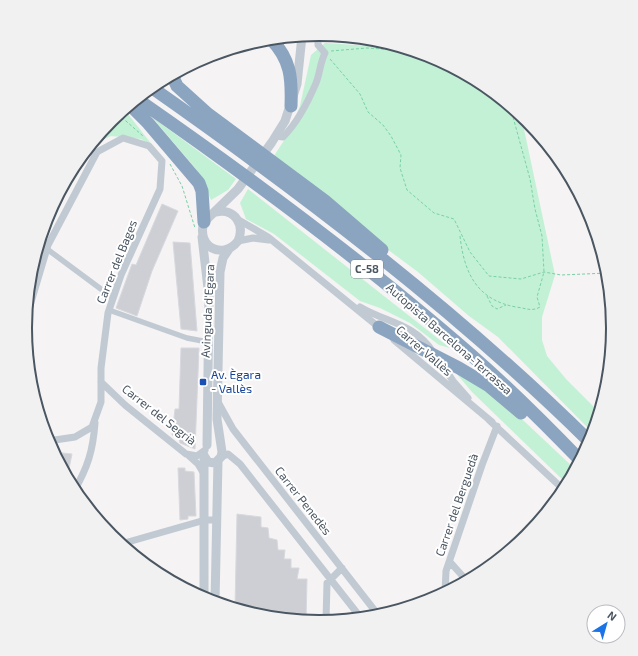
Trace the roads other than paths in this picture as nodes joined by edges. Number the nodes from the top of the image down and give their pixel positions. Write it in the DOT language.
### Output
graph roads {
  1 [pos="318,41"];
  2 [pos="301,42"];
  3 [pos="275,45"];
  4 [pos="174,80"];
  5 [pos="157,91"];
  6 [pos="141,102"];
  7 [pos="291,106"];
  8 [pos="134,109"];
  9 [pos="274,139"];
  10 [pos="238,189"];
  11 [pos="216,212"];
  12 [pos="235,217"];
  13 [pos="201,229"];
  14 [pos="238,241"];
  15 [pos="45,244"];
  16 [pos="277,244"];
  17 [pos="48,247"];
  18 [pos="229,249"];
  19 [pos="34,293"];
  20 [pos="343,296"];
  21 [pos="429,296"];
  22 [pos="113,298"];
  23 [pos="109,310"];
  24 [pos="379,327"];
  25 [pos="208,342"];
  26 [pos="436,356"];
  27 [pos="101,382"];
  28 [pos="217,397"];
  29 [pos="95,417"];
  30 [pos="494,424"];
  31 [pos="584,437"];
  32 [pos="55,440"];
  33 [pos="188,455"];
  34 [pos="206,455"];
  35 [pos="220,455"];
  36 [pos="575,456"];
  37 [pos="576,456"];
  38 [pos="205,476"];
  39 [pos="78,484"];
  40 [pos="559,485"];
  41 [pos="205,520"];
  42 [pos="216,520"];
  43 [pos="128,542"];
  44 [pos="450,562"];
  45 [pos="342,568"];
  46 [pos="463,576"];
  47 [pos="330,578"];
  48 [pos="445,585"];
  49 [pos="204,591"];
  50 [pos="215,595"];
  51 [pos="374,609"];
  52 [pos="357,613"];
  53 [pos="326,615"];
  1 -- 9 [label="street"];
  2 -- 7 [label="street"];
  3 -- 7 [label="highway"];
  4 -- 21 [label="highway"];
  5 -- 21 [label="highway, Autopista Barcelona-Terrassa / C-58"];
  6 -- 37 [label="highway, Autopista Barcelona-Terrassa / C-58"];
  7 -- 9 [label="street"];
  8 -- 13 [label="highway"];
  9 -- 10 [label="street"];
  10 -- 11 [label="street"];
  10 -- 12 [label="street"];
  11 -- 12 [label="street"];
  11 -- 13 [label="street"];
  12 -- 14 [label="street"];
  12 -- 16 [label="street, Carrer Vallès"];
  13 -- 18 [label="street"];
  13 -- 25 [label="street, Avinguda d'Egara"];
  14 -- 16 [label="street, Carrer Vallès"];
  14 -- 18 [label="street"];
  15 -- 17 [label="street"];
  16 -- 20 [label="street, Carrer Vallès"];
  17 -- 19 [label="street"];
  17 -- 22 [label="street"];
  17 -- 22 [label="street, Carrer del Bages"];
  18 -- 28 [label="street, Avinguda d'Egara"];
  20 -- 24 [label="street, Carrer Vallès"];
  20 -- 26 [label="street, Carrer Vallès"];
  21 -- 31 [label="highway, Autopista Barcelona-Terrassa / C-58"];
  22 -- 23 [label="street, Carrer del Bages"];
  23 -- 25 [label="street"];
  23 -- 27 [label="street, Carrer del Bages"];
  24 -- 26 [label="highway"];
  24 -- 30 [label="street, Carrer Vallès"];
  25 -- 34 [label="street, Avinguda d'Egara"];
  26 -- 30 [label="street, Carrer Vallès"];
  26 -- 36 [label="highway"];
  27 -- 29 [label="street, Carrer del Bages"];
  27 -- 33 [label="street, Carrer del Segrià"];
  28 -- 35 [label="street, Avinguda d'Egara"];
  28 -- 45 [label="street, Carrer Penedès"];
  29 -- 32 [label="street, Carrer del Bages"];
  29 -- 39 [label="street, Carrer del Bages"];
  30 -- 40 [label="street, Carrer Vallès"];
  30 -- 44 [label="street, Carrer del Berguedà"];
  33 -- 34 [label="street, Carrer del Segrià"];
  33 -- 34 [label="street, Carrer del Segrià"];
  33 -- 38 [label="street, Carrer del Segrià"];
  34 -- 35 [label="street"];
  34 -- 35 [label="street"];
  34 -- 38 [label="street, Avinguda d'Egara"];
  35 -- 42 [label="street, Avinguda d'Egara"];
  35 -- 47 [label="street"];
  38 -- 41 [label="street, Avinguda d'Egara"];
  41 -- 42 [label="street"];
  41 -- 43 [label="street"];
  41 -- 49 [label="street, Avinguda d'Egara"];
  42 -- 50 [label="street, Avinguda d'Egara"];
  44 -- 46 [label="street"];
  44 -- 48 [label="street, Carrer del Berguedà"];
  45 -- 47 [label="street"];
  45 -- 51 [label="street, Carrer Penedès"];
  47 -- 52 [label="street"];
  47 -- 53 [label="street"];
}
